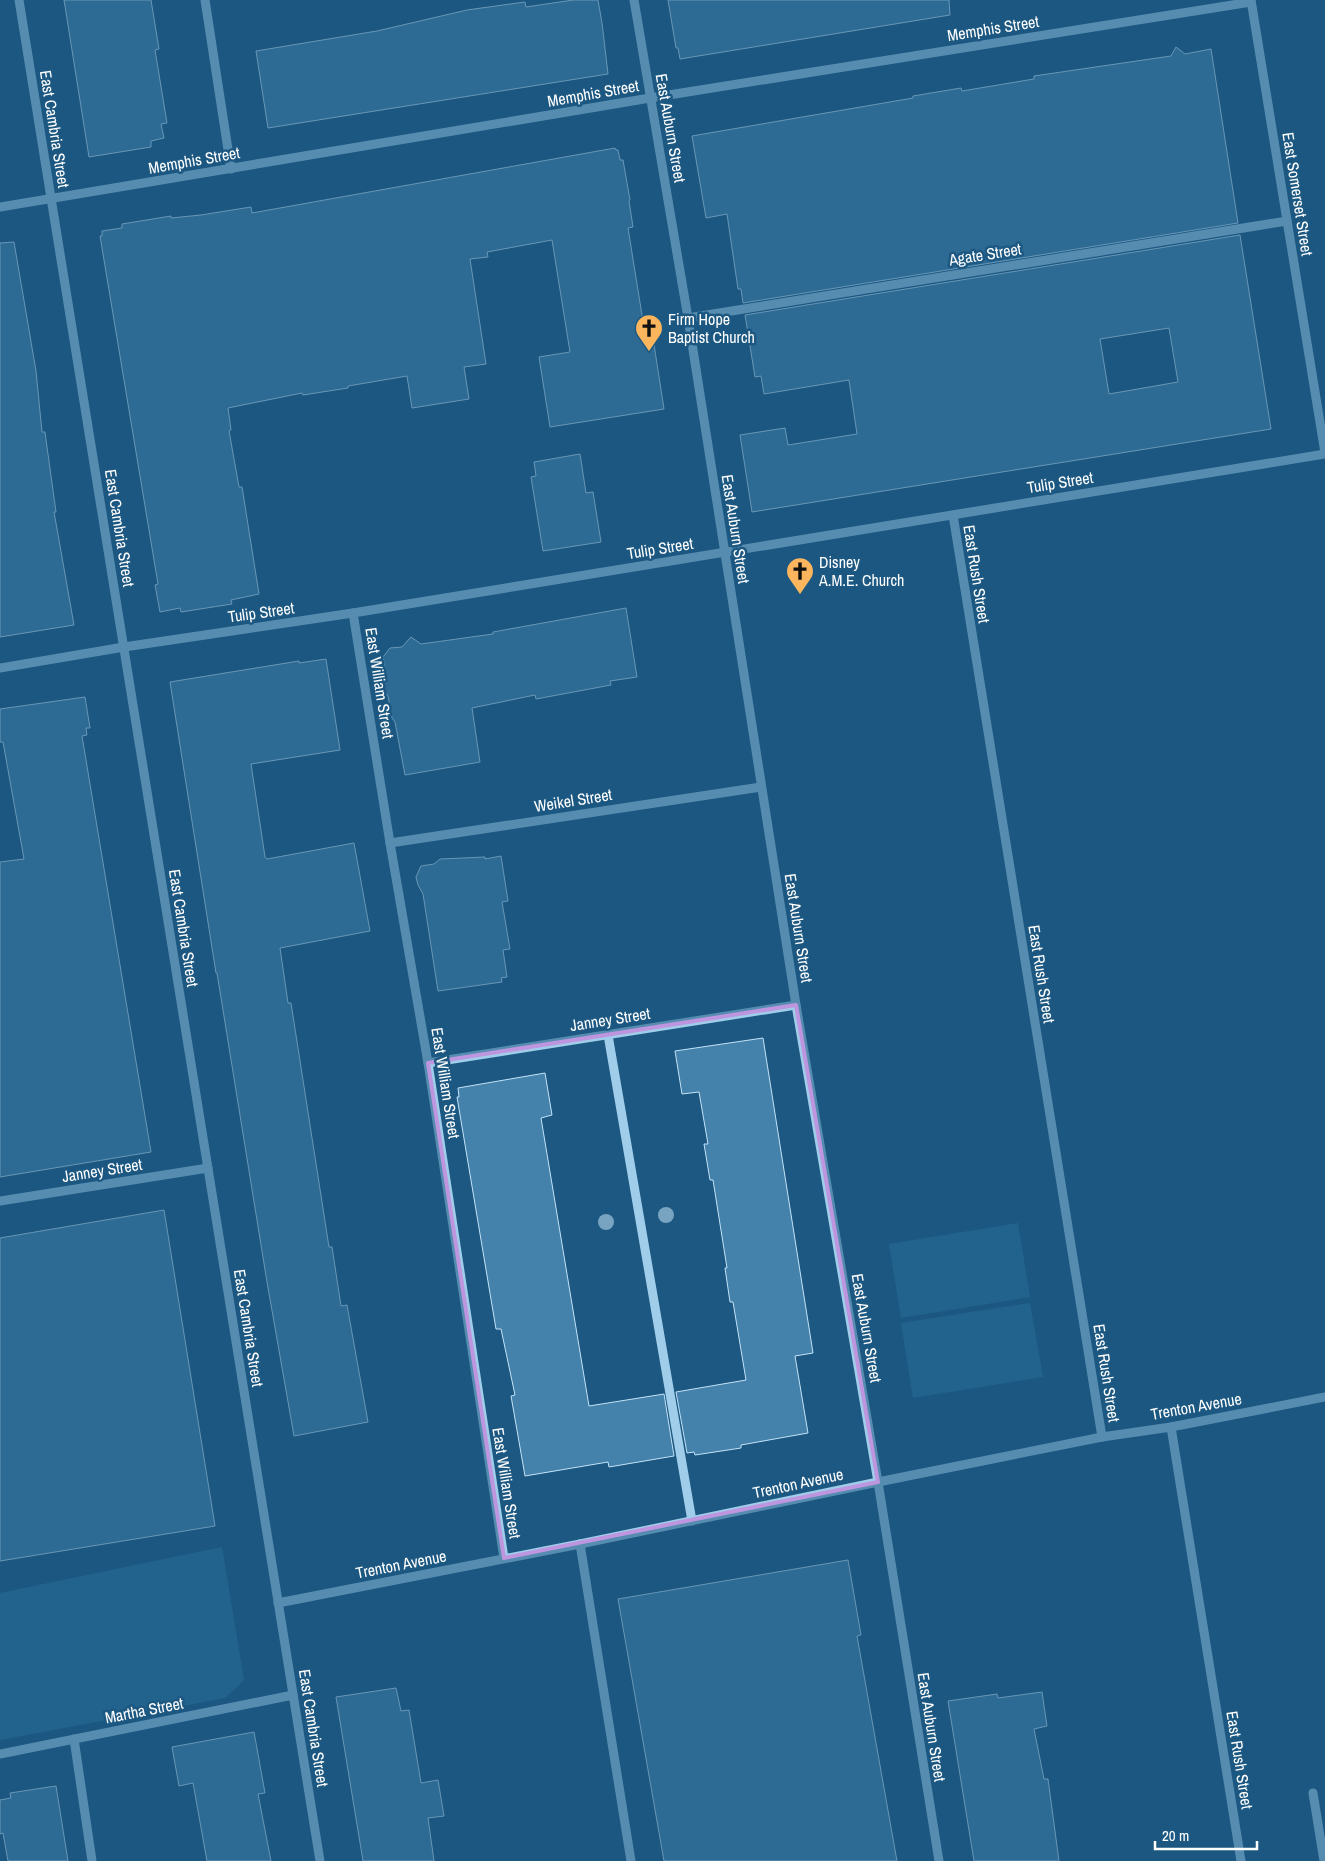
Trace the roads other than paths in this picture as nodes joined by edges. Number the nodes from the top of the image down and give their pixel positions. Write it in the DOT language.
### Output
graph roads {
  1 [pos="19,0"];
  2 [pos="205,0"];
  3 [pos="634,0"];
  4 [pos="1251,1"];
  5 [pos="650,98"];
  6 [pos="231,168"];
  7 [pos="51,199"];
  8 [pos="0,207"];
  9 [pos="1287,221"];
  10 [pos="688,318"];
  11 [pos="1325,453"];
  12 [pos="952,515"];
  13 [pos="724,552"];
  14 [pos="353,613"];
  15 [pos="124,648"];
  16 [pos="0,668"];
  17 [pos="760,787"];
  18 [pos="390,843"];
  19 [pos="796,1006"];
  20 [pos="608,1035"];
  21 [pos="428,1063"];
  22 [pos="208,1168"];
  23 [pos="0,1201"];
  24 [pos="1325,1397"];
  25 [pos="1171,1427"];
  26 [pos="1102,1437"];
  27 [pos="878,1482"];
  28 [pos="692,1520"];
  29 [pos="580,1544"];
  30 [pos="504,1558"];
  31 [pos="278,1604"];
  32 [pos="293,1695"];
  33 [pos="74,1739"];
  34 [pos="0,1754"];
  35 [pos="1313,1793"];
  36 [pos="92,1861"];
  37 [pos="320,1861"];
  38 [pos="631,1861"];
  39 [pos="938,1861"];
  40 [pos="1241,1861"];
  41 [pos="1324,1861"];
  1 -- 7 [label="street, East Cambria Street"];
  2 -- 6 [label="street"];
  3 -- 5 [label="street, East Auburn Street"];
  4 -- 5 [label="street, Memphis Street"];
  4 -- 9 [label="street, East Somerset Street"];
  5 -- 6 [label="street, Memphis Street"];
  5 -- 10 [label="street, East Auburn Street"];
  6 -- 7 [label="street, Memphis Street"];
  7 -- 8 [label="street, Memphis Street"];
  7 -- 15 [label="street, East Cambria Street"];
  9 -- 10 [label="street, Agate Street"];
  9 -- 11 [label="street, East Somerset Street"];
  10 -- 13 [label="street, East Auburn Street"];
  11 -- 12 [label="street, Tulip Street"];
  12 -- 13 [label="street, Tulip Street"];
  12 -- 26 [label="street, East Rush Street"];
  13 -- 14 [label="street, Tulip Street"];
  13 -- 17 [label="street, East Auburn Street"];
  14 -- 15 [label="street, Tulip Street"];
  14 -- 18 [label="street, East William Street"];
  15 -- 16 [label="street, Tulip Street"];
  15 -- 22 [label="street, East Cambria Street"];
  17 -- 18 [label="street, Weikel Street"];
  17 -- 19 [label="street, East Auburn Street"];
  18 -- 21 [label="street, East William Street"];
  19 -- 20 [label="street, Janney Street"];
  19 -- 27 [label="street, East Auburn Street"];
  20 -- 21 [label="street, Janney Street"];
  20 -- 28 [label="street"];
  21 -- 30 [label="street, East William Street"];
  22 -- 23 [label="street, Janney Street"];
  22 -- 31 [label="street, East Cambria Street"];
  24 -- 25 [label="street, Trenton Avenue"];
  25 -- 26 [label="street, Trenton Avenue"];
  25 -- 40 [label="street, East Rush Street"];
  26 -- 27 [label="street, Trenton Avenue"];
  27 -- 28 [label="street, Trenton Avenue"];
  27 -- 39 [label="street, East Auburn Street"];
  28 -- 29 [label="street, Trenton Avenue"];
  29 -- 30 [label="street, Trenton Avenue"];
  29 -- 38 [label="street"];
  30 -- 31 [label="street, Trenton Avenue"];
  31 -- 32 [label="street, East Cambria Street"];
  32 -- 33 [label="street, Martha Street"];
  32 -- 37 [label="street, East Cambria Street"];
  33 -- 34 [label="street, Martha Street"];
  33 -- 36 [label="street"];
  35 -- 41 [label="street"];
}
